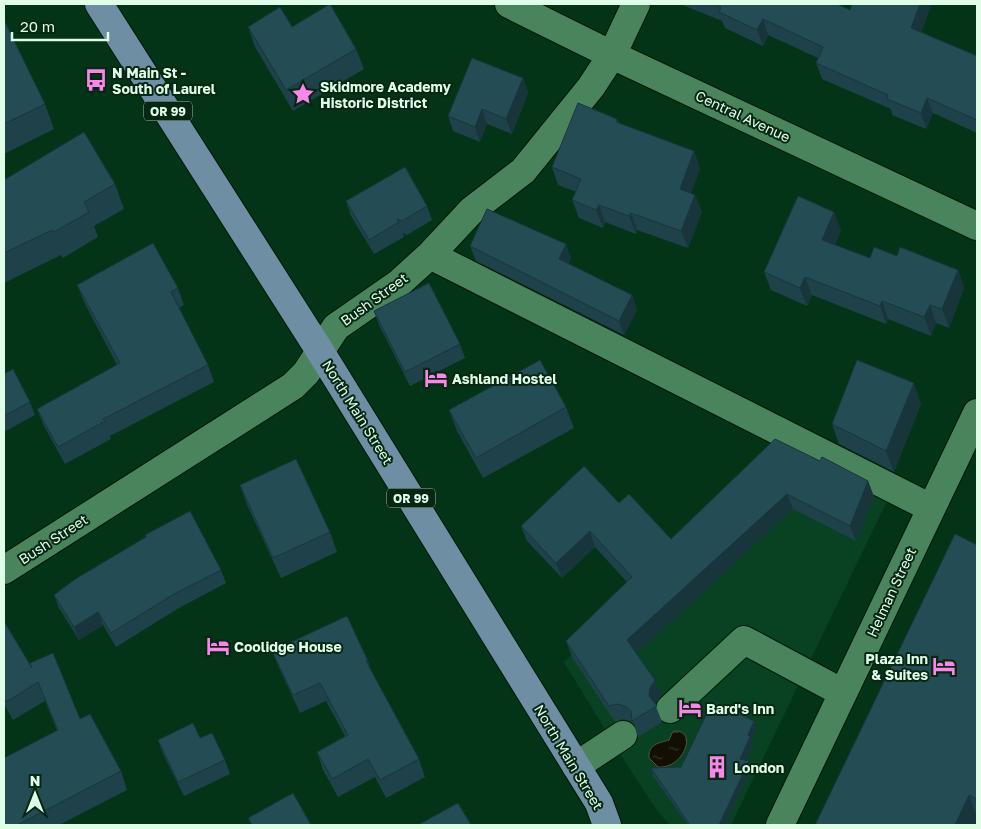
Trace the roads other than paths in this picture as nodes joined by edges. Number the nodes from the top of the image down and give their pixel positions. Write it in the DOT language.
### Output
graph roads {
  1 [pos="99,4"];
  2 [pos="509,4"];
  3 [pos="636,4"];
  4 [pos="612,54"];
  5 [pos="977,226"];
  6 [pos="430,255"];
  7 [pos="320,350"];
  8 [pos="977,413"];
  9 [pos="931,508"];
  10 [pos="4,570"];
  11 [pos="843,693"];
  12 [pos="670,709"];
  13 [pos="623,735"];
  14 [pos="576,766"];
  15 [pos="603,814"];
  16 [pos="624,825"];
  17 [pos="780,825"];
  1 -- 7 [label="main road, North Main Street / OR 99"];
  2 -- 4 [label="street, Central Avenue"];
  3 -- 4 [label="street, Bush Street"];
  4 -- 5 [label="street, Central Avenue"];
  4 -- 6 [label="street, Bush Street"];
  6 -- 7 [label="street, Bush Street"];
  6 -- 9 [label="street"];
  7 -- 10 [label="street, Bush Street"];
  7 -- 14 [label="main road, North Main Street / OR 99"];
  8 -- 9 [label="street, Helman Street"];
  9 -- 11 [label="street, Helman Street"];
  11 -- 12 [label="street"];
  11 -- 17 [label="street, Helman Street"];
  13 -- 14 [label="street"];
  14 -- 15 [label="main road, North Main Street / OR 99"];
  15 -- 16 [label="main road, OR 99"];
}
